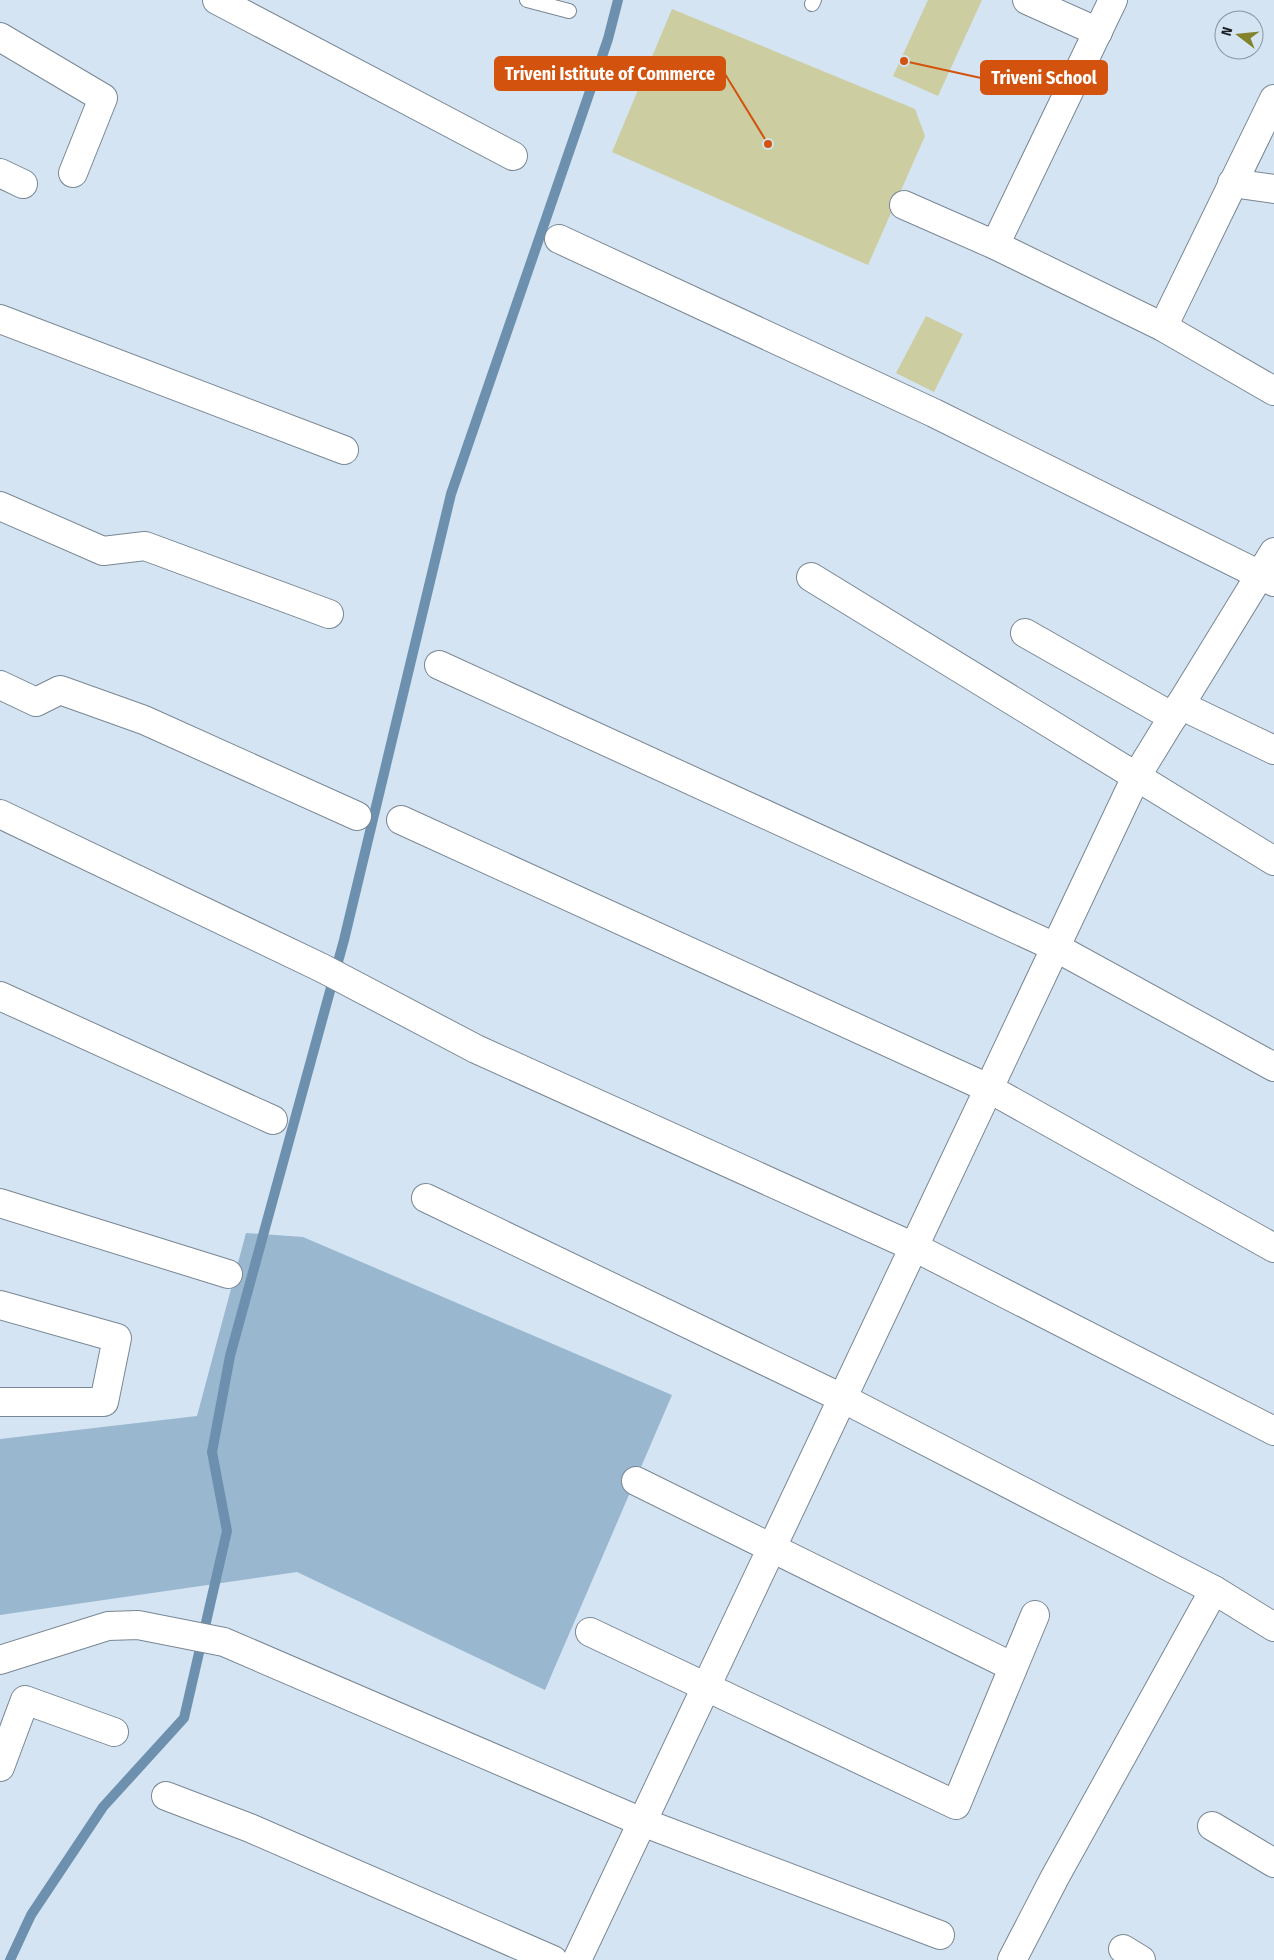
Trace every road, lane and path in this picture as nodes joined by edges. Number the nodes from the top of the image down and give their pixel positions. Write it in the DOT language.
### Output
graph roads {
  1 [pos="217,0"];
  2 [pos="527,0"];
  3 [pos="1027,0"];
  4 [pos="1113,0"];
  5 [pos="570,11"];
  6 [pos="1098,32"];
  7 [pos="0,37"];
  8 [pos="1274,99"];
  9 [pos="513,156"];
  10 [pos="73,173"];
  11 [pos="1232,183"];
  12 [pos="1274,189"];
  13 [pos="904,206"];
  14 [pos="559,239"];
  15 [pos="995,245"];
  16 [pos="0,319"];
  17 [pos="1163,327"];
  18 [pos="1274,391"];
  19 [pos="344,450"];
  20 [pos="0,506"];
  21 [pos="1269,569"];
  22 [pos="811,577"];
  23 [pos="329,614"];
  24 [pos="1025,633"];
  25 [pos="439,665"];
  26 [pos="0,685"];
  27 [pos="1176,711"];
  28 [pos="1274,750"];
  29 [pos="1136,777"];
  30 [pos="0,814"];
  31 [pos="357,816"];
  32 [pos="401,820"];
  33 [pos="1274,861"];
  34 [pos="1055,947"];
  35 [pos="0,996"];
  36 [pos="1274,1067"];
  37 [pos="988,1088"];
  38 [pos="273,1120"];
  39 [pos="426,1198"];
  40 [pos="0,1203"];
  41 [pos="914,1247"];
  42 [pos="1274,1248"];
  43 [pos="228,1274"];
  44 [pos="0,1305"];
  45 [pos="842,1398"];
  46 [pos="0,1402"];
  47 [pos="1274,1432"];
  48 [pos="636,1481"];
  49 [pos="772,1547"];
  50 [pos="1214,1590"];
  51 [pos="1035,1614"];
  52 [pos="1274,1627"];
  53 [pos="590,1632"];
  54 [pos="0,1660"];
  55 [pos="1013,1667"];
  56 [pos="706,1686"];
  57 [pos="114,1732"];
  58 [pos="0,1767"];
  59 [pos="166,1796"];
  60 [pos="642,1822"];
  61 [pos="1212,1826"];
  62 [pos="1274,1863"];
  63 [pos="940,1935"];
  64 [pos="553,1960"];
  65 [pos="577,1960"];
  66 [pos="1012,1960"];
  1 -- 9 [label="street"];
  2 -- 5 [label="lane"];
  3 -- 6 [label="street"];
  4 -- 6 [label="street"];
  6 -- 15 [label="street"];
  7 -- 10 [label="street"];
  8 -- 11 [label="street"];
  11 -- 12 [label="street"];
  11 -- 17 [label="street"];
  13 -- 15 [label="street"];
  14 -- 21 [label="street"];
  15 -- 17 [label="street"];
  16 -- 19 [label="street"];
  17 -- 18 [label="street"];
  20 -- 23 [label="street"];
  21 -- 27 [label="street"];
  22 -- 29 [label="street"];
  24 -- 27 [label="street"];
  25 -- 34 [label="street"];
  26 -- 31 [label="street"];
  27 -- 28 [label="street"];
  27 -- 29 [label="street"];
  29 -- 33 [label="street"];
  29 -- 34 [label="street"];
  30 -- 41 [label="street"];
  32 -- 37 [label="street"];
  34 -- 36 [label="street"];
  34 -- 37 [label="street"];
  35 -- 38 [label="street"];
  37 -- 41 [label="street"];
  37 -- 42 [label="street"];
  39 -- 45 [label="street"];
  40 -- 43 [label="street"];
  41 -- 45 [label="street"];
  41 -- 47 [label="street"];
  44 -- 46 [label="street"];
  45 -- 49 [label="street"];
  45 -- 50 [label="street"];
  48 -- 49 [label="street"];
  49 -- 55 [label="street"];
  49 -- 56 [label="street"];
  50 -- 52 [label="street"];
  50 -- 66 [label="street"];
  51 -- 55 [label="street"];
  53 -- 56 [label="street"];
  54 -- 60 [label="street"];
  55 -- 56 [label="street"];
  56 -- 60 [label="street"];
  57 -- 58 [label="street"];
  59 -- 64 [label="street"];
  60 -- 63 [label="street"];
  60 -- 65 [label="street"];
  61 -- 62 [label="street"];
}
